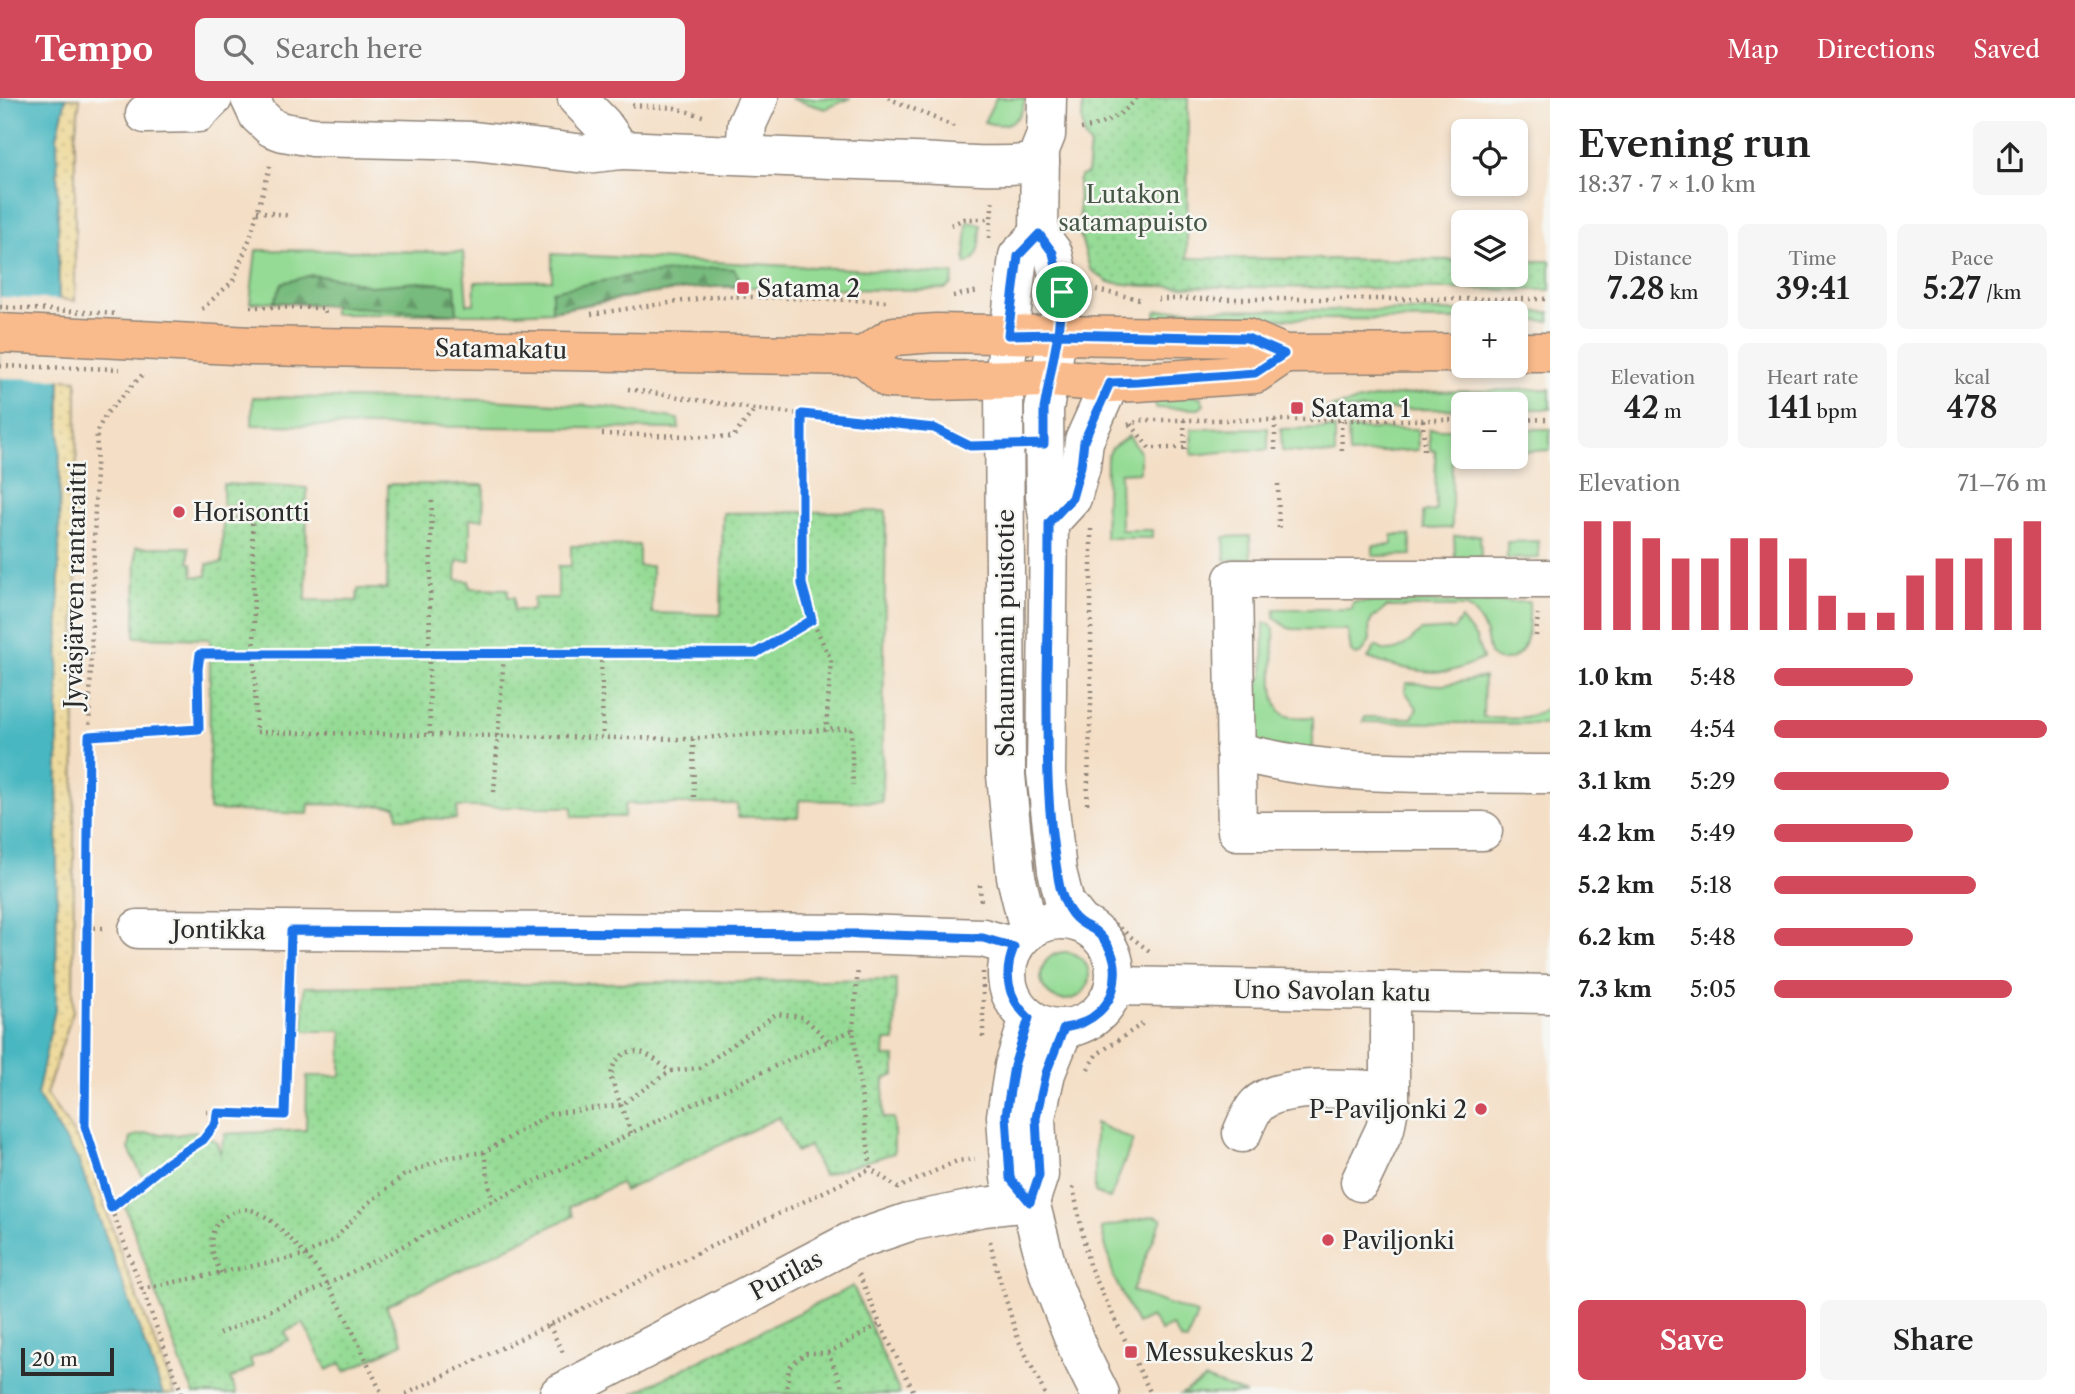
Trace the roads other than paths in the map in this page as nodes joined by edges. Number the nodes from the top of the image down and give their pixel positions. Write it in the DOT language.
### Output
graph roads {
  1 [pos="213,98"];
  2 [pos="250,98"];
  3 [pos="577,98"];
  4 [pos="759,98"];
  5 [pos="1047,98"];
  6 [pos="145,114"];
  7 [pos="621,150"];
  8 [pos="745,155"];
  9 [pos="1040,162"];
  10 [pos="1039,234"];
  11 [pos="0,333"];
  12 [pos="1058,334"];
  13 [pos="1008,335"];
  14 [pos="1528,352"];
  15 [pos="1550,352"];
  16 [pos="1451,353"];
  17 [pos="1284,354"];
  18 [pos="863,356"];
  19 [pos="1051,378"];
  20 [pos="1004,380"];
  21 [pos="1110,383"];
  22 [pos="1049,523"];
  23 [pos="1545,591"];
  24 [pos="1235,751"];
  25 [pos="1550,774"];
  26 [pos="1483,831"];
  27 [pos="1096,923"];
  28 [pos="138,929"];
  29 [pos="1021,938"];
  30 [pos="1114,986"];
  31 [pos="1390,992"];
  32 [pos="1550,994"];
  33 [pos="1047,1023"];
  34 [pos="1390,1091"];
  35 [pos="1242,1133"];
  36 [pos="1360,1182"];
  37 [pos="1030,1202"];
  38 [pos="559,1394"];
  39 [pos="1100,1394"];
  1 -- 6 [label="street"];
  2 -- 7 [label="street"];
  3 -- 7 [label="street"];
  4 -- 8 [label="street"];
  5 -- 9 [label="street"];
  7 -- 8 [label="street"];
  8 -- 9 [label="street"];
  9 -- 10 [label="street"];
  10 -- 12 [label="street, Schaumanin puistotie"];
  10 -- 13 [label="street, Schaumanin puistotie"];
  11 -- 18 [label="main road, Satamakatu, bridge"];
  12 -- 13 [label="main road"];
  12 -- 17 [label="main road"];
  12 -- 19 [label="street, Schaumanin puistotie"];
  13 -- 18 [label="main road"];
  13 -- 20 [label="street, Schaumanin puistotie"];
  14 -- 15 [label="main road"];
  16 -- 17 [label="main road"];
  17 -- 21 [label="main road"];
  18 -- 20 [label="main road"];
  19 -- 20 [label="main road"];
  19 -- 21 [label="main road"];
  19 -- 22 [label="street, Schaumanin puistotie"];
  20 -- 29 [label="street, Schaumanin puistotie"];
  21 -- 22 [label="street, Schaumanin puistotie"];
  22 -- 27 [label="street, Schaumanin puistotie"];
  23 -- 24 [label="street"];
  24 -- 25 [label="street"];
  24 -- 26 [label="street"];
  27 -- 29 [label="street"];
  27 -- 30 [label="street"];
  28 -- 29 [label="street, Jontikka"];
  29 -- 33 [label="street"];
  30 -- 31 [label="street, Uno Savolan katu"];
  30 -- 33 [label="street"];
  31 -- 32 [label="street, Uno Savolan katu"];
  31 -- 34 [label="street"];
  33 -- 37 [label="street"];
  34 -- 35 [label="street"];
  34 -- 36 [label="street"];
  37 -- 38 [label="street, Purilas"];
  37 -- 39 [label="street"];
}
